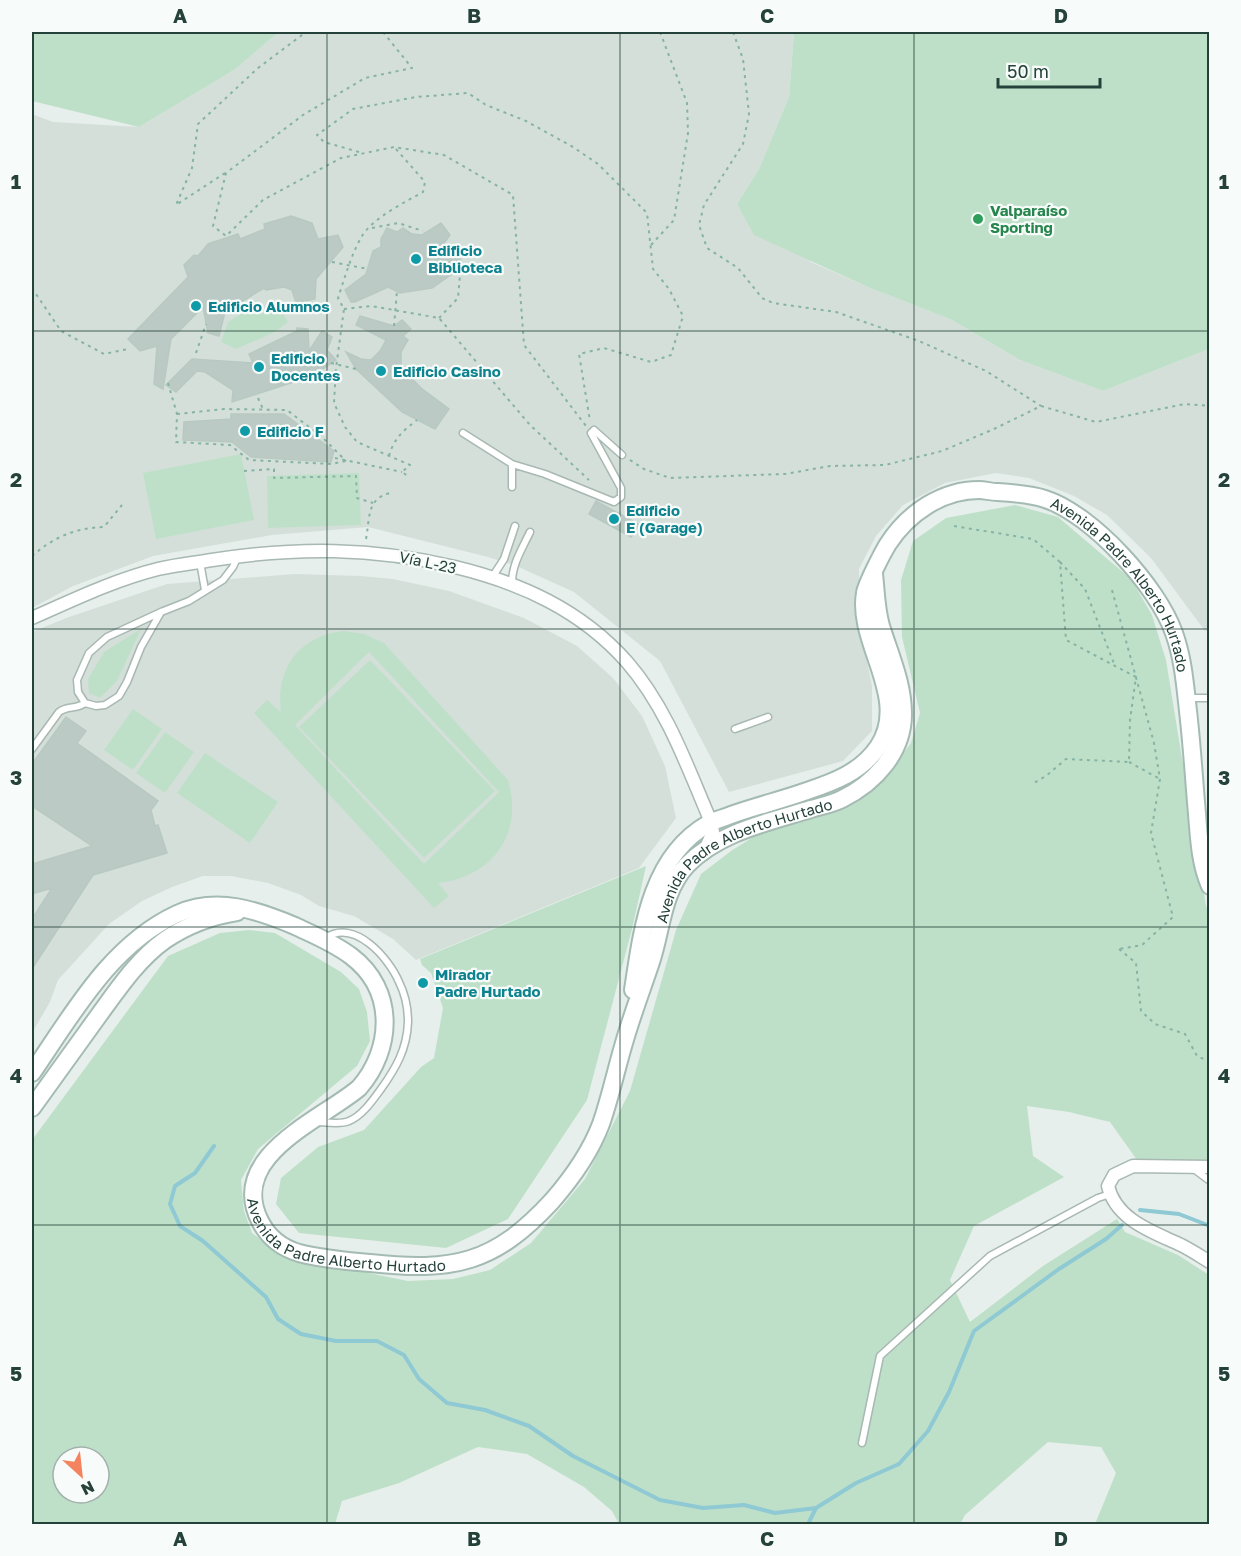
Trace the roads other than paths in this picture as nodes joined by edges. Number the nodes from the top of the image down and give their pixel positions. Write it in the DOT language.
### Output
graph roads {
  1 [pos="463,433"];
  2 [pos="622,455"];
  3 [pos="512,464"];
  4 [pos="512,487"];
  5 [pos="515,526"];
  6 [pos="530,532"];
  7 [pos="239,556"];
  8 [pos="200,562"];
  9 [pos="874,574"];
  10 [pos="493,576"];
  11 [pos="512,583"];
  12 [pos="205,590"];
  13 [pos="161,612"];
  14 [pos="32,618"];
  15 [pos="1187,698"];
  16 [pos="1209,698"];
  17 [pos="86,703"];
  18 [pos="768,717"];
  19 [pos="735,729"];
  20 [pos="32,748"];
  21 [pos="711,822"];
  22 [pos="733,835"];
  23 [pos="703,852"];
  24 [pos="1209,886"];
  25 [pos="255,911"];
  26 [pos="324,939"];
  27 [pos="625,1039"];
  28 [pos="32,1072"];
  29 [pos="32,1108"];
  30 [pos="310,1122"];
  31 [pos="1192,1167"];
  32 [pos="1209,1167"];
  33 [pos="1209,1181"];
  34 [pos="1110,1194"];
  35 [pos="1209,1262"];
  36 [pos="862,1443"];
  1 -- 3 [label="lane"];
  2 -- 3 [label="lane"];
  3 -- 4 [label="lane"];
  5 -- 10 [label="lane"];
  6 -- 11 [label="lane"];
  7 -- 8 [label="street, Vía L-23"];
  7 -- 10 [label="street, Vía L-23"];
  7 -- 12 [label="lane"];
  8 -- 12 [label="lane"];
  8 -- 14 [label="street, Vía L-23"];
  9 -- 15 [label="main road, Avenida Padre Alberto Hurtado"];
  9 -- 21 [label="main road, Avenida Padre Alberto Hurtado"];
  9 -- 22 [label="main road, Avenida Padre Alberto Hurtado"];
  10 -- 11 [label="street, Vía L-23"];
  11 -- 21 [label="street, Vía L-23"];
  12 -- 13 [label="lane"];
  13 -- 17 [label="lane"];
  13 -- 17 [label="lane"];
  15 -- 16 [label="lane"];
  15 -- 24 [label="main road, Avenida Padre Alberto Hurtado"];
  17 -- 20 [label="lane"];
  18 -- 19 [label="lane"];
  21 -- 22 [label="street"];
  21 -- 23 [label="street"];
  21 -- 27 [label="main road, Avenida Padre Alberto Hurtado"];
  22 -- 23 [label="main road, Avenida Padre Alberto Hurtado"];
  23 -- 27 [label="main road, Avenida Padre Alberto Hurtado"];
  25 -- 26 [label="main road, Avenida Padre Alberto Hurtado"];
  25 -- 28 [label="main road, Avenida Padre Alberto Hurtado"];
  25 -- 29 [label="main road, Avenida Padre Alberto Hurtado"];
  26 -- 30 [label="main road, Avenida Padre Alberto Hurtado"];
  26 -- 30 [label="lane"];
  27 -- 30 [label="main road, Avenida Padre Alberto Hurtado"];
  31 -- 32 [label="street"];
  31 -- 33 [label="lane"];
  31 -- 34 [label="street"];
  34 -- 35 [label="street"];
  34 -- 36 [label="lane"];
}
